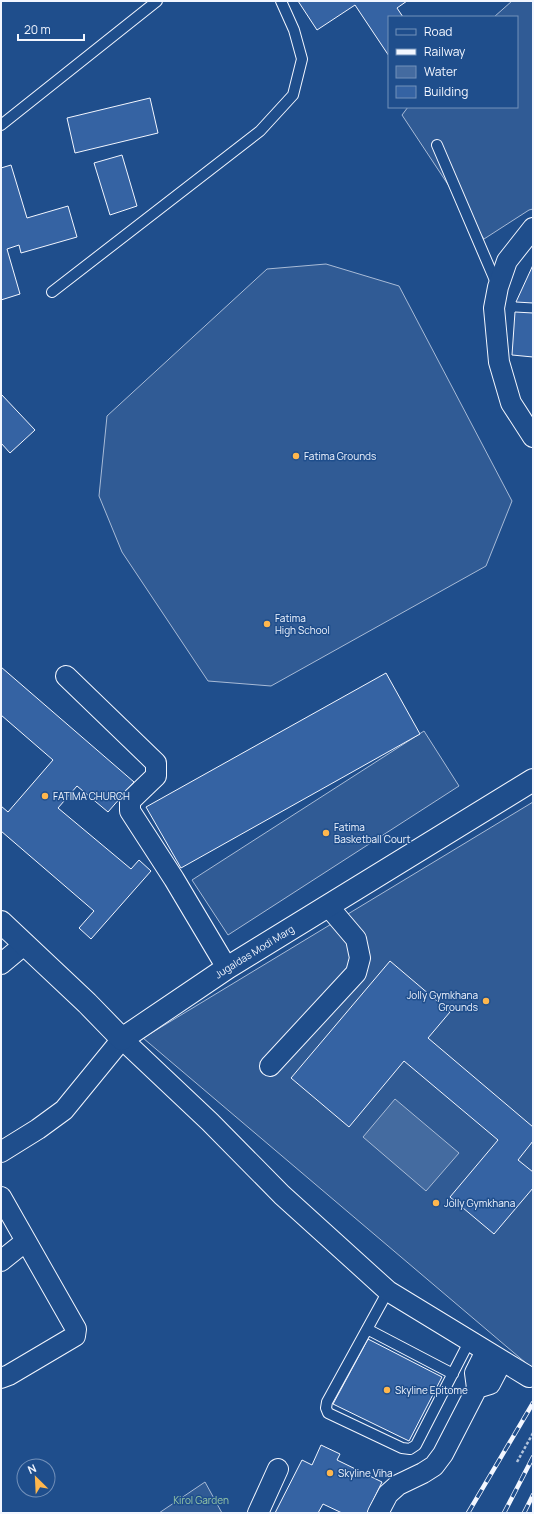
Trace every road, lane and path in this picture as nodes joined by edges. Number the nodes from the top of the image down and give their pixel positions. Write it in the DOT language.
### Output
graph roads {
  1 [pos="157,1"];
  2 [pos="281,1"];
  3 [pos="1,125"];
  4 [pos="437,145"];
  5 [pos="532,228"];
  6 [pos="498,287"];
  7 [pos="52,292"];
  8 [pos="533,437"];
  9 [pos="66,676"];
  10 [pos="533,780"];
  11 [pos="328,906"];
  12 [pos="1,922"];
  13 [pos="14,944"];
  14 [pos="1,964"];
  15 [pos="227,968"];
  16 [pos="122,1039"];
  17 [pos="270,1066"];
  18 [pos="1,1152"];
  19 [pos="2,1203"];
  20 [pos="26,1241"];
  21 [pos="1,1261"];
  22 [pos="388,1291"];
  23 [pos="367,1329"];
  24 [pos="478,1345"];
  25 [pos="502,1361"];
  26 [pos="453,1374"];
  27 [pos="529,1377"];
  28 [pos="1,1378"];
  29 [pos="478,1388"];
  30 [pos="533,1433"];
  31 [pos="517,1462"];
  32 [pos="278,1469"];
  33 [pos="258,1513"];
  34 [pos="378,1513"];
  1 -- 3 [label="lane"];
  2 -- 7 [label="lane"];
  4 -- 6 [label="lane"];
  5 -- 6 [label="street"];
  6 -- 8 [label="street"];
  9 -- 15 [label="street"];
  10 -- 11 [label="street, Jugaldas Modi Marg"];
  11 -- 15 [label="street, Jugaldas Modi Marg"];
  11 -- 17 [label="street"];
  12 -- 13 [label="street"];
  13 -- 14 [label="street"];
  13 -- 16 [label="street"];
  15 -- 16 [label="street, Jugaldas Modi Marg"];
  16 -- 18 [label="street"];
  16 -- 22 [label="street"];
  19 -- 20 [label="street"];
  20 -- 21 [label="street"];
  20 -- 28 [label="street"];
  22 -- 23 [label="lane"];
  22 -- 24 [label="street"];
  23 -- 26 [label="lane"];
  23 -- 26 [label="lane"];
  24 -- 25 [label="street"];
  24 -- 26 [label="lane"];
  24 -- 29 [label="street"];
  25 -- 27 [label="street"];
  25 -- 29 [label="street"];
  29 -- 34 [label="street"];
  30 -- 31 [label="path"];
  32 -- 33 [label="street"];
}
